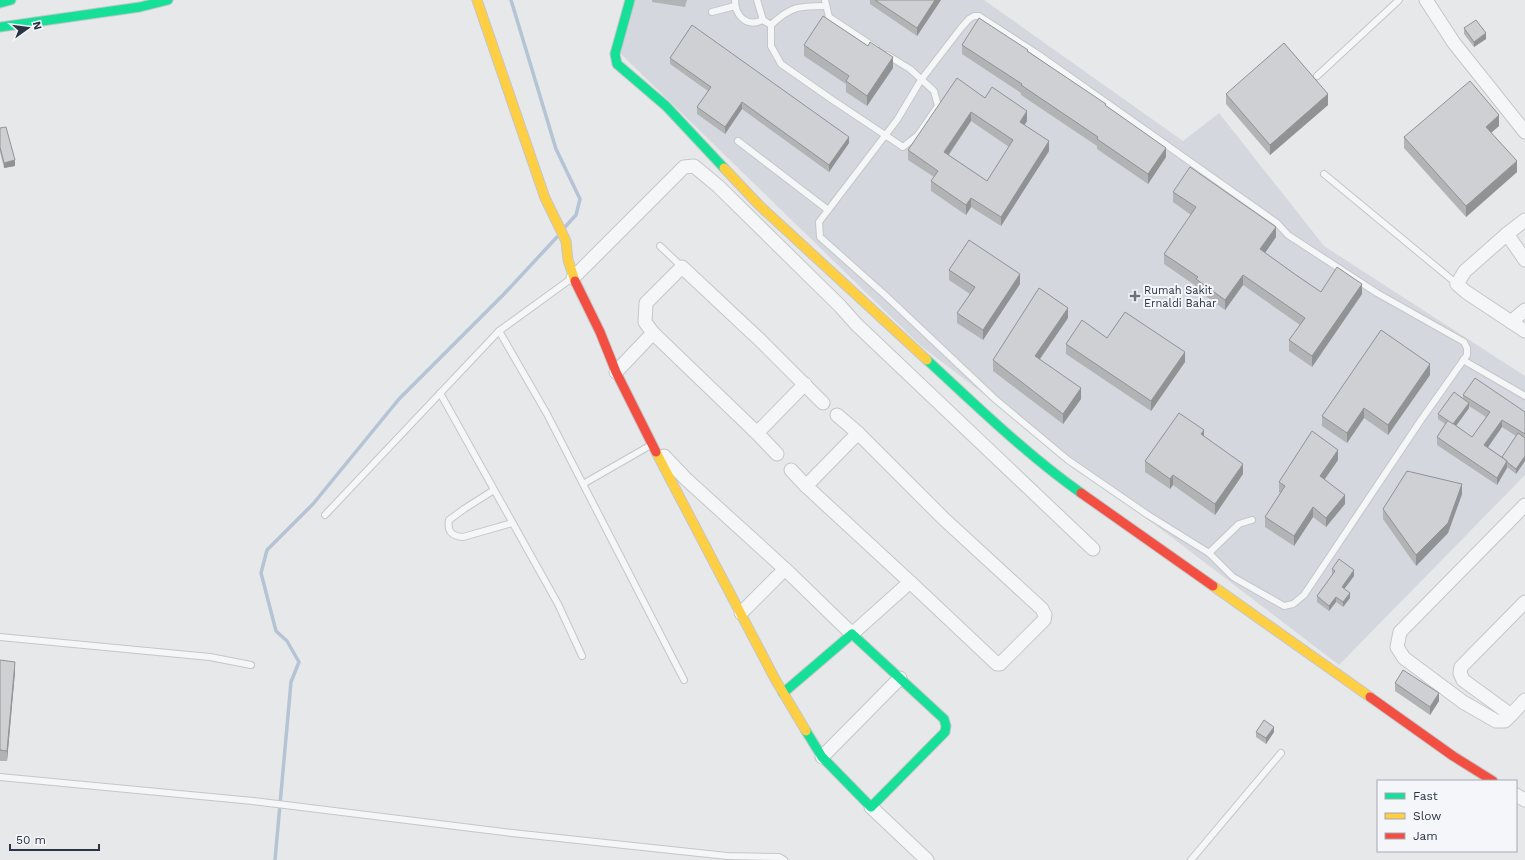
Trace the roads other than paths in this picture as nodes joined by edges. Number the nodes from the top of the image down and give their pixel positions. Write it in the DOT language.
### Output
graph roads {
  1 [pos="11,0"];
  2 [pos="168,0"];
  3 [pos="477,0"];
  4 [pos="630,0"];
  5 [pos="757,0"];
  6 [pos="1399,0"];
  7 [pos="1426,0"];
  8 [pos="0,3"];
  9 [pos="735,3"];
  10 [pos="825,3"];
  11 [pos="712,12"];
  12 [pos="763,20"];
  13 [pos="771,25"];
  14 [pos="0,27"];
  15 [pos="1317,76"];
  16 [pos="921,80"];
  17 [pos="1523,125"];
  18 [pos="886,134"];
  19 [pos="738,141"];
  20 [pos="1324,174"];
  21 [pos="828,210"];
  22 [pos="1518,228"];
  23 [pos="660,246"];
  24 [pos="1525,260"];
  25 [pos="682,267"];
  26 [pos="573,278"];
  27 [pos="1457,284"];
  28 [pos="1525,310"];
  29 [pos="1511,322"];
  30 [pos="1525,331"];
  31 [pos="499,332"];
  32 [pos="653,333"];
  33 [pos="1463,360"];
  34 [pos="616,372"];
  35 [pos="805,384"];
  36 [pos="440,393"];
  37 [pos="1525,396"];
  38 [pos="824,403"];
  39 [pos="837,415"];
  40 [pos="757,433"];
  41 [pos="858,433"];
  42 [pos="652,445"];
  43 [pos="777,454"];
  44 [pos="791,470"];
  45 [pos="583,484"];
  46 [pos="806,486"];
  47 [pos="494,490"];
  48 [pos="1525,505"];
  49 [pos="325,515"];
  50 [pos="1252,520"];
  51 [pos="512,523"];
  52 [pos="1093,549"];
  53 [pos="1209,553"];
  54 [pos="785,569"];
  55 [pos="910,582"];
  56 [pos="1525,602"];
  57 [pos="741,613"];
  58 [pos="852,634"];
  59 [pos="0,637"];
  60 [pos="582,656"];
  61 [pos="251,665"];
  62 [pos="900,678"];
  63 [pos="684,680"];
  64 [pos="784,693"];
  65 [pos="1525,700"];
  66 [pos="1511,715"];
  67 [pos="1281,753"];
  68 [pos="822,757"];
  69 [pos="0,776"];
  70 [pos="1491,780"];
  71 [pos="871,807"];
  72 [pos="784,860"];
  73 [pos="927,860"];
  74 [pos="1190,860"];
  1 -- 8 [label="main road"];
  2 -- 14 [label="main road"];
  3 -- 26 [label="main road"];
  4 -- 70 [label="main road"];
  5 -- 12 [label="lane"];
  6 -- 15 [label="lane"];
  7 -- 17 [label="street"];
  9 -- 11 [label="lane"];
  9 -- 12 [label="lane"];
  10 -- 13 [label="lane"];
  10 -- 16 [label="lane"];
  12 -- 13 [label="lane"];
  13 -- 18 [label="lane"];
  16 -- 18 [label="lane"];
  16 -- 18 [label="lane"];
  16 -- 33 [label="lane"];
  18 -- 21 [label="lane"];
  19 -- 21 [label="lane"];
  20 -- 27 [label="lane"];
  21 -- 53 [label="lane"];
  22 -- 24 [label="street"];
  22 -- 27 [label="street"];
  23 -- 25 [label="lane"];
  25 -- 32 [label="street"];
  25 -- 35 [label="street"];
  26 -- 31 [label="lane"];
  26 -- 34 [label="main road"];
  26 -- 52 [label="street"];
  27 -- 29 [label="street"];
  28 -- 29 [label="street"];
  29 -- 30 [label="street"];
  31 -- 36 [label="lane"];
  31 -- 45 [label="lane"];
  32 -- 34 [label="street"];
  32 -- 40 [label="street"];
  33 -- 37 [label="lane"];
  33 -- 53 [label="lane"];
  34 -- 42 [label="main road"];
  35 -- 38 [label="street"];
  35 -- 40 [label="street"];
  36 -- 47 [label="lane"];
  36 -- 49 [label="lane"];
  39 -- 41 [label="street"];
  40 -- 43 [label="street"];
  41 -- 46 [label="street"];
  41 -- 55 [label="street"];
  42 -- 45 [label="lane"];
  42 -- 54 [label="street"];
  42 -- 57 [label="main road"];
  44 -- 46 [label="street"];
  45 -- 63 [label="lane"];
  46 -- 55 [label="street"];
  47 -- 51 [label="lane"];
  47 -- 51 [label="lane"];
  48 -- 66 [label="street"];
  50 -- 53 [label="lane"];
  51 -- 60 [label="lane"];
  54 -- 57 [label="street"];
  54 -- 58 [label="street"];
  55 -- 58 [label="street"];
  56 -- 66 [label="street"];
  57 -- 64 [label="main road"];
  58 -- 62 [label="main road"];
  58 -- 64 [label="main road"];
  59 -- 61 [label="lane"];
  62 -- 68 [label="street"];
  62 -- 71 [label="main road"];
  64 -- 68 [label="main road"];
  65 -- 66 [label="street"];
  67 -- 74 [label="lane"];
  68 -- 71 [label="main road"];
  69 -- 72 [label="lane"];
  71 -- 73 [label="street"];
}
